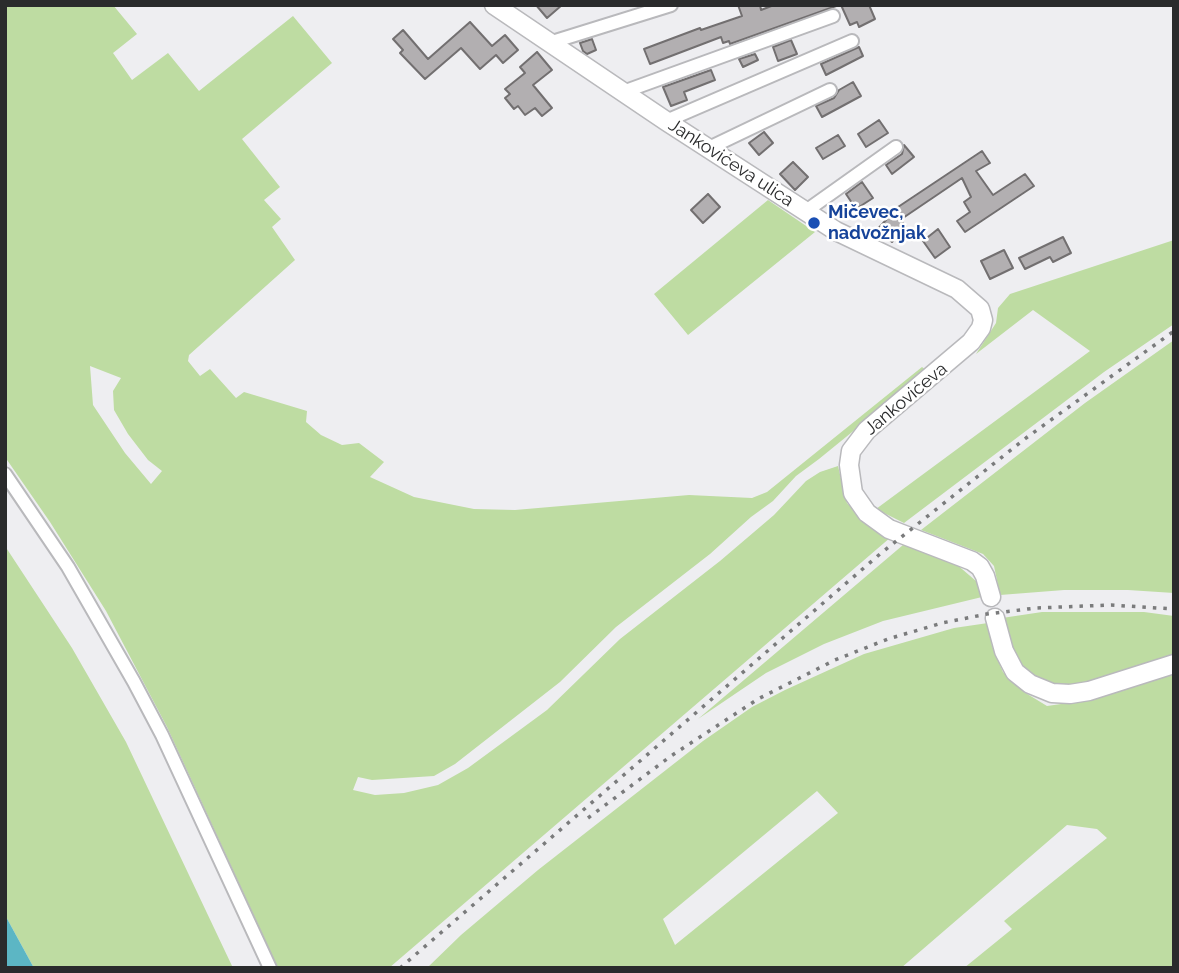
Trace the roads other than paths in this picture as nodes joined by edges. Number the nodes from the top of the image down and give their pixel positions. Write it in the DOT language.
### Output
graph roads {
  1 [pos="494,5"];
  2 [pos="670,5"];
  3 [pos="833,16"];
  4 [pos="852,41"];
  5 [pos="550,43"];
  6 [pos="830,90"];
  7 [pos="623,92"];
  8 [pos="666,121"];
  9 [pos="896,147"];
  10 [pos="709,148"];
  11 [pos="806,211"];
  12 [pos="976,304"];
  13 [pos="5,474"];
  14 [pos="991,597"];
  15 [pos="995,618"];
  16 [pos="1174,664"];
  17 [pos="270,968"];
  1 -- 5 [label="main road, Jankovićeva ulica"];
  2 -- 5 [label="street"];
  3 -- 7 [label="street"];
  4 -- 8 [label="street"];
  5 -- 7 [label="main road, Jankovićeva ulica"];
  6 -- 10 [label="street"];
  7 -- 8 [label="main road, Jankovićeva ulica"];
  8 -- 10 [label="main road, Jankovićeva ulica"];
  9 -- 11 [label="street"];
  10 -- 11 [label="main road, Jankovićeva ulica"];
  11 -- 12 [label="main road, Jankovićeva ulica"];
  12 -- 14 [label="main road, Jankovićeva"];
  13 -- 17 [label="street"];
  15 -- 16 [label="main road"];
}
